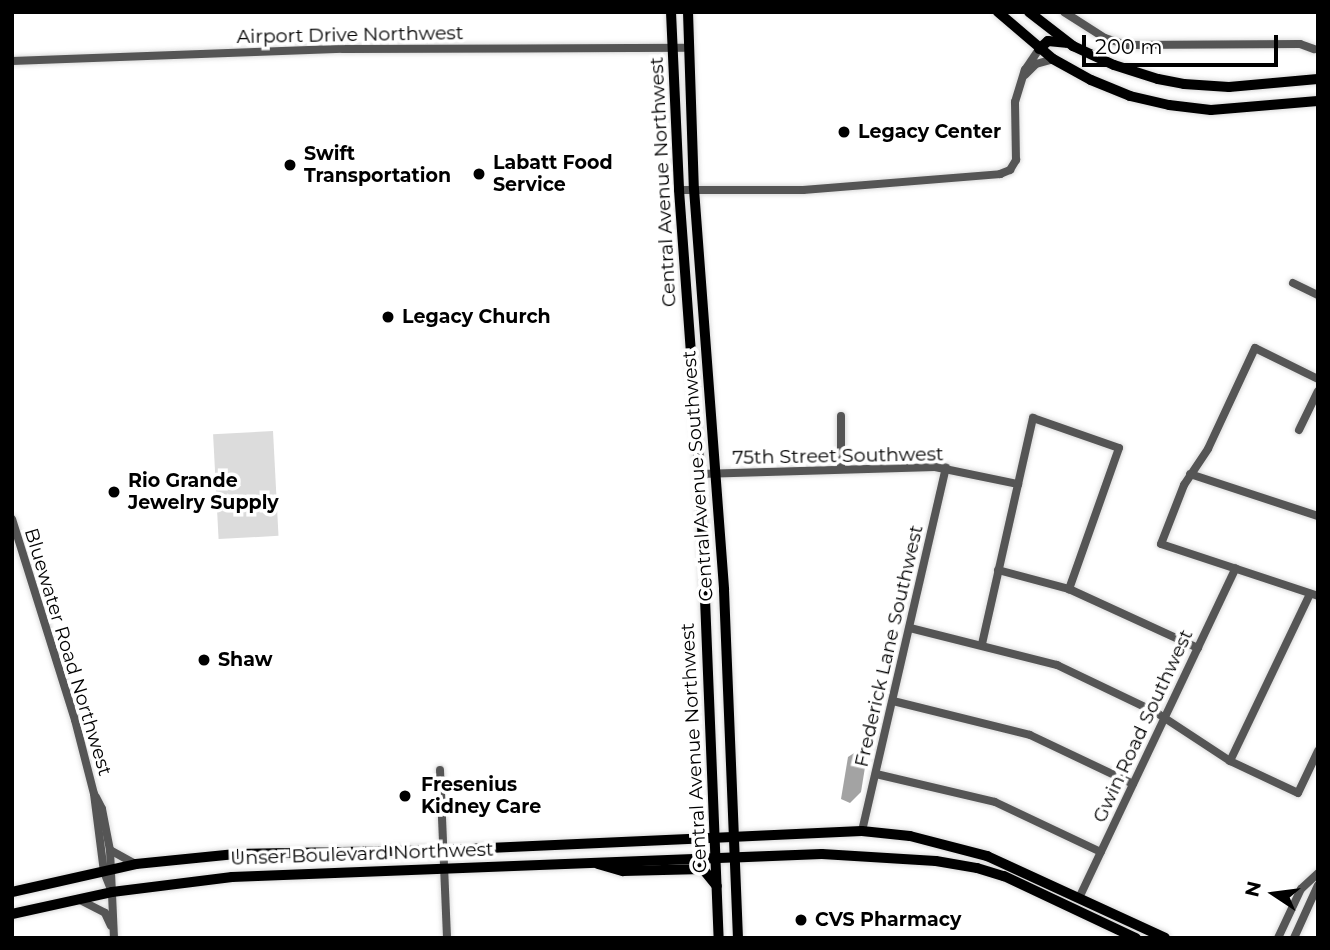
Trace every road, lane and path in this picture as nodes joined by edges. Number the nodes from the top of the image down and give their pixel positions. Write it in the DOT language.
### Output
graph roads {
  1 [pos="671,12"];
  2 [pos="688,12"];
  3 [pos="998,12"];
  4 [pos="1029,12"];
  5 [pos="1069,14"];
  6 [pos="673,46"];
  7 [pos="1073,46"];
  8 [pos="689,48"];
  9 [pos="1039,48"];
  10 [pos="1314,49"];
  11 [pos="1054,59"];
  12 [pos="12,61"];
  13 [pos="1023,77"];
  14 [pos="1318,79"];
  15 [pos="1318,101"];
  16 [pos="676,112"];
  17 [pos="691,112"];
  18 [pos="694,188"];
  19 [pos="679,190"];
  20 [pos="1293,283"];
  21 [pos="1318,295"];
  22 [pos="1318,379"];
  23 [pos="1318,391"];
  24 [pos="841,416"];
  25 [pos="1299,430"];
  26 [pos="841,468"];
  27 [pos="946,468"];
  28 [pos="717,473"];
  29 [pos="699,474"];
  30 [pos="1190,474"];
  31 [pos="1018,484"];
  32 [pos="1318,516"];
  33 [pos="12,519"];
  34 [pos="1236,568"];
  35 [pos="998,570"];
  36 [pos="1069,589"];
  37 [pos="1314,595"];
  38 [pos="910,628"];
  39 [pos="982,643"];
  40 [pos="1198,648"];
  41 [pos="893,701"];
  42 [pos="1166,717"];
  43 [pos="1318,751"];
  44 [pos="1230,761"];
  45 [pos="440,769"];
  46 [pos="876,774"];
  47 [pos="1133,784"];
  48 [pos="94,794"];
  49 [pos="862,831"];
  50 [pos="715,838"];
  51 [pos="734,838"];
  52 [pos="110,849"];
  53 [pos="444,850"];
  54 [pos="1101,852"];
  55 [pos="735,856"];
  56 [pos="716,857"];
  57 [pos="587,862"];
  58 [pos="136,864"];
  59 [pos="444,868"];
  60 [pos="108,872"];
  61 [pos="1318,873"];
  62 [pos="1318,885"];
  63 [pos="718,887"];
  64 [pos="12,892"];
  65 [pos="112,892"];
  66 [pos="1079,898"];
  67 [pos="77,899"];
  68 [pos="12,914"];
  69 [pos="114,935"];
  70 [pos="447,938"];
  71 [pos="719,938"];
  72 [pos="738,938"];
  73 [pos="1136,938"];
  74 [pos="1166,938"];
  75 [pos="1279,938"];
  76 [pos="1293,938"];
  1 -- 6 [label="main road, Central Avenue Northwest"];
  2 -- 8 [label="main road, Central Avenue Southwest"];
  3 -- 9 [label="main road"];
  4 -- 7 [label="main road"];
  5 -- 10 [label="street"];
  6 -- 8 [label="street, Airport Drive Northwest"];
  6 -- 12 [label="street, Airport Drive Northwest"];
  6 -- 16 [label="main road, Central Avenue Northwest"];
  7 -- 9 [label="main road"];
  7 -- 14 [label="main road"];
  8 -- 17 [label="main road, Central Avenue Southwest"];
  9 -- 11 [label="main road"];
  9 -- 13 [label="street"];
  11 -- 13 [label="street"];
  11 -- 15 [label="main road"];
  13 -- 18 [label="street"];
  16 -- 17 [label="main road"];
  16 -- 19 [label="main road, Central Avenue Northwest"];
  17 -- 18 [label="main road, Central Avenue Southwest"];
  18 -- 19 [label="street"];
  18 -- 28 [label="main road, Central Avenue Southwest"];
  19 -- 29 [label="main road, Central Avenue Northwest"];
  20 -- 21 [label="street"];
  22 -- 30 [label="street"];
  23 -- 25 [label="street"];
  24 -- 26 [label="street"];
  26 -- 27 [label="street, 75th Street Southwest"];
  26 -- 28 [label="street, 75th Street Southwest"];
  27 -- 31 [label="street, 75th Street Southwest"];
  27 -- 38 [label="street, Frederick Lane Southwest"];
  28 -- 29 [label="street, 75th Street Southwest"];
  28 -- 51 [label="main road, Central Avenue Southwest"];
  29 -- 50 [label="main road, Central Avenue Northwest"];
  30 -- 32 [label="street"];
  30 -- 34 [label="street"];
  31 -- 35 [label="street"];
  31 -- 36 [label="street"];
  33 -- 48 [label="street, Bluewater Road Northwest"];
  34 -- 37 [label="street"];
  34 -- 40 [label="street, Gwin Road Southwest"];
  35 -- 36 [label="street"];
  35 -- 39 [label="street"];
  36 -- 40 [label="street"];
  37 -- 44 [label="street"];
  38 -- 39 [label="street"];
  38 -- 41 [label="street, Frederick Lane Southwest"];
  39 -- 42 [label="street"];
  40 -- 42 [label="street, Gwin Road Southwest"];
  41 -- 46 [label="street, Frederick Lane Southwest"];
  41 -- 47 [label="street"];
  42 -- 44 [label="street"];
  42 -- 47 [label="street, Gwin Road Southwest"];
  43 -- 44 [label="street"];
  45 -- 53 [label="street"];
  46 -- 49 [label="street, Frederick Lane Southwest"];
  46 -- 54 [label="street"];
  47 -- 54 [label="street, Gwin Road Southwest"];
  48 -- 52 [label="street, Bluewater Road Northwest"];
  48 -- 60 [label="street, Bluewater Road Northwest"];
  49 -- 51 [label="main road, Unser Boulevard Northwest"];
  49 -- 66 [label="main road, Unser Boulevard Northwest"];
  50 -- 51 [label="main road, Unser Boulevard Northwest"];
  50 -- 53 [label="main road, Unser Boulevard Northwest"];
  50 -- 56 [label="main road, Central Avenue Northwest"];
  51 -- 55 [label="main road, Central Avenue Southwest"];
  52 -- 58 [label="street"];
  52 -- 60 [label="street, Bluewater Road Northwest"];
  53 -- 58 [label="main road, Unser Boulevard Northwest"];
  53 -- 59 [label="street"];
  54 -- 66 [label="street, Gwin Road Southwest"];
  55 -- 56 [label="main road, Unser Boulevard Northwest"];
  55 -- 72 [label="main road, Central Avenue Southwest"];
  55 -- 73 [label="main road, Unser Boulevard Northwest"];
  56 -- 57 [label="main road, Unser Boulevard Northwest"];
  56 -- 63 [label="main road, Central Avenue Northwest"];
  57 -- 59 [label="main road, Unser Boulevard Northwest"];
  57 -- 63 [label="main road"];
  58 -- 60 [label="main road, Unser Boulevard Northwest"];
  59 -- 65 [label="main road, Unser Boulevard Northwest"];
  59 -- 70 [label="street"];
  60 -- 64 [label="main road, Unser Boulevard Northwest"];
  60 -- 65 [label="street, Bluewater Road Northwest"];
  61 -- 75 [label="street"];
  62 -- 76 [label="street"];
  63 -- 71 [label="main road, Central Avenue Northwest"];
  65 -- 67 [label="main road, Unser Boulevard Northwest"];
  65 -- 69 [label="street, Bluewater Road Northwest"];
  66 -- 74 [label="main road, Unser Boulevard Northwest"];
  67 -- 68 [label="main road, Unser Boulevard Northwest"];
  67 -- 69 [label="street"];
}
